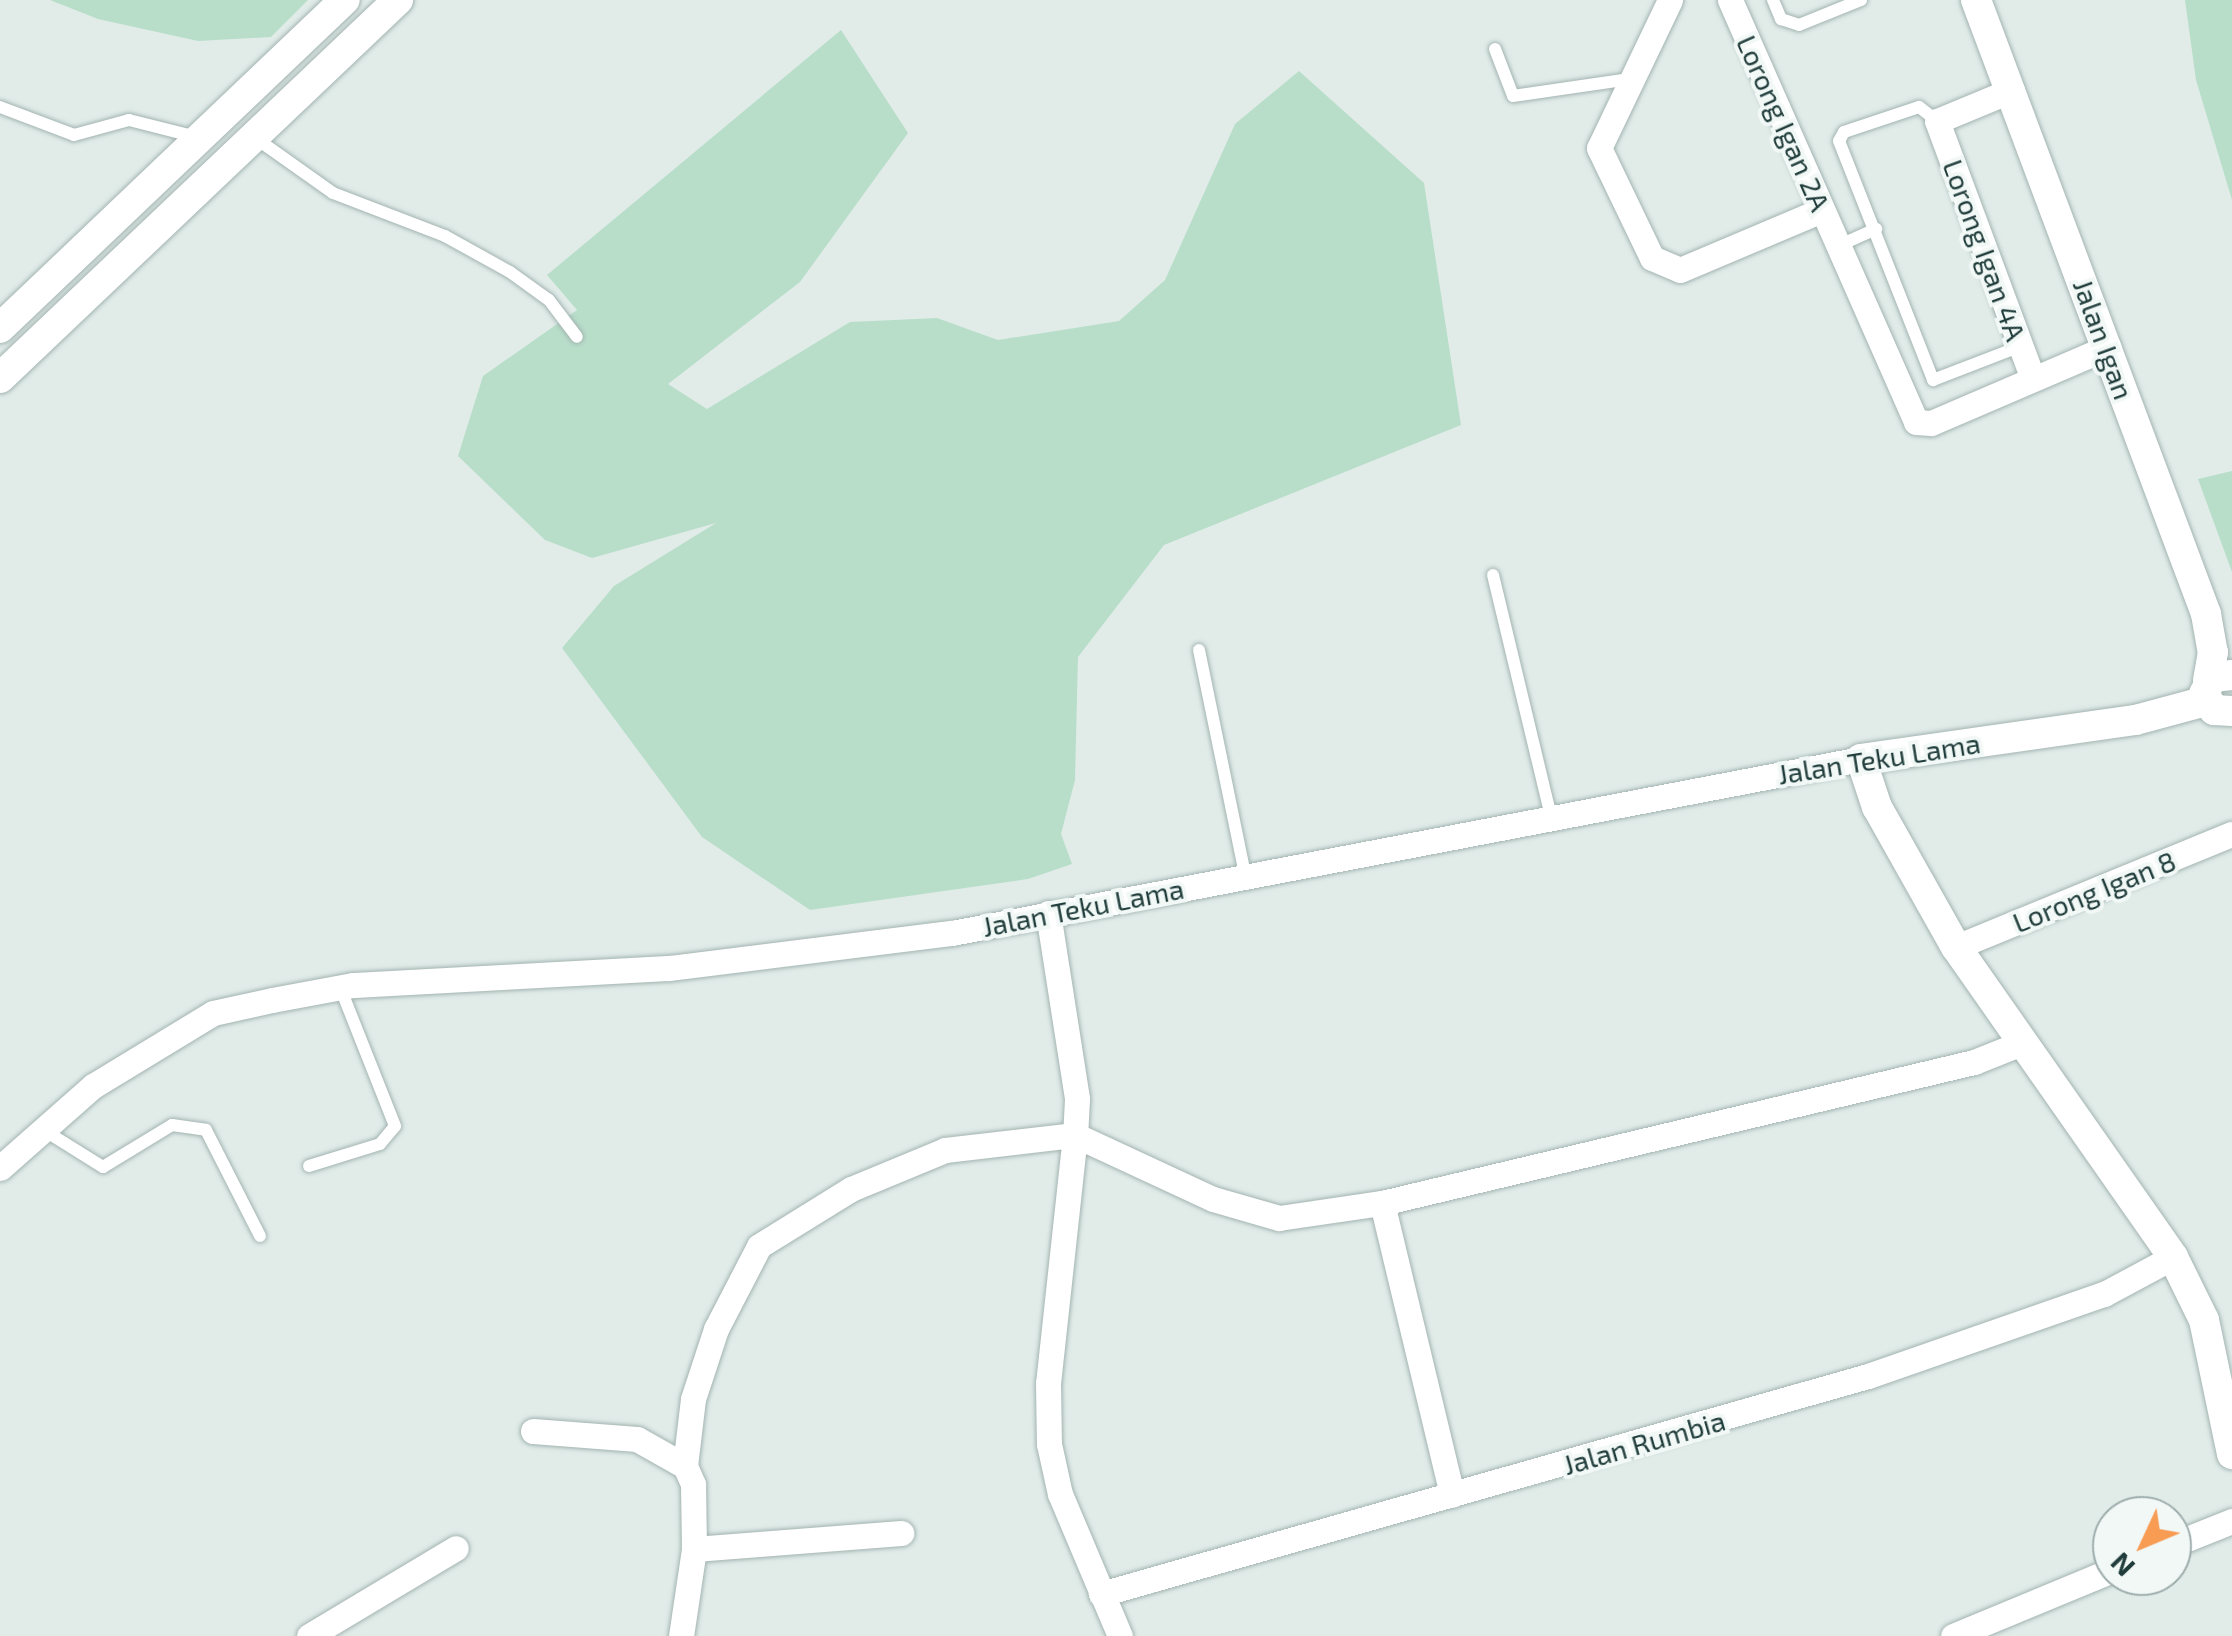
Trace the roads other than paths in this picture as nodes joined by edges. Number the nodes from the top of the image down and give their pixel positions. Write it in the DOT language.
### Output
graph roads {
  1 [pos="345,0"];
  2 [pos="398,0"];
  3 [pos="1670,0"];
  4 [pos="1730,0"];
  5 [pos="1772,0"];
  6 [pos="1861,0"];
  7 [pos="1976,0"];
  8 [pos="1995,0"];
  9 [pos="1495,49"];
  10 [pos="1630,79"];
  11 [pos="2012,90"];
  12 [pos="0,107"];
  13 [pos="1937,122"];
  14 [pos="254,137"];
  15 [pos="198,138"];
  16 [pos="1822,210"];
  17 [pos="1876,229"];
  18 [pos="1838,246"];
  19 [pos="0,328"];
  20 [pos="577,337"];
  21 [pos="2021,346"];
  22 [pos="2108,347"];
  23 [pos="0,378"];
  24 [pos="2034,379"];
  25 [pos="1493,575"];
  26 [pos="2232,631"];
  27 [pos="1199,650"];
  28 [pos="2220,692"];
  29 [pos="1860,758"];
  30 [pos="1551,818"];
  31 [pos="2232,834"];
  32 [pos="1245,876"];
  33 [pos="1048,913"];
  34 [pos="1956,947"];
  35 [pos="340,988"];
  36 [pos="2019,1044"];
  37 [pos="42,1129"];
  38 [pos="1075,1135"];
  39 [pos="308,1166"];
  40 [pos="0,1168"];
  41 [pos="1382,1203"];
  42 [pos="260,1236"];
  43 [pos="2173,1256"];
  44 [pos="533,1431"];
  45 [pos="2232,1454"];
  46 [pos="684,1466"];
  47 [pos="1452,1495"];
  48 [pos="2232,1520"];
  49 [pos="901,1532"];
  50 [pos="2192,1537"];
  51 [pos="456,1548"];
  52 [pos="694,1549"];
  53 [pos="2092,1578"];
  54 [pos="1101,1594"];
  55 [pos="316,1634"];
  56 [pos="681,1636"];
  57 [pos="1120,1636"];
  58 [pos="1953,1636"];
  1 -- 15 [label="street"];
  2 -- 14 [label="street"];
  3 -- 10 [label="street"];
  4 -- 16 [label="street, Lorong Igan 2A"];
  5 -- 6 [label="lane"];
  7 -- 11 [label="street, Jalan Igan"];
  8 -- 26 [label="street, Jalan Igan"];
  9 -- 10 [label="lane"];
  10 -- 16 [label="street"];
  11 -- 13 [label="street"];
  11 -- 22 [label="street, Jalan Igan"];
  12 -- 15 [label="lane"];
  13 -- 17 [label="lane"];
  13 -- 21 [label="street, Lorong Igan 4A"];
  14 -- 20 [label="lane"];
  14 -- 23 [label="street"];
  15 -- 19 [label="street"];
  16 -- 18 [label="street, Lorong Igan 2A"];
  17 -- 18 [label="lane"];
  17 -- 21 [label="lane"];
  18 -- 24 [label="street, Lorong Igan 2A"];
  21 -- 24 [label="street, Lorong Igan 4A"];
  22 -- 24 [label="street"];
  22 -- 28 [label="street, Jalan Igan"];
  25 -- 30 [label="lane"];
  27 -- 32 [label="lane"];
  28 -- 29 [label="street, Jalan Teku Lama"];
  29 -- 30 [label="street, Jalan Teku Lama"];
  29 -- 34 [label="street"];
  30 -- 32 [label="street, Jalan Teku Lama"];
  31 -- 34 [label="street, Lorong Igan 8"];
  32 -- 33 [label="street, Jalan Teku Lama"];
  33 -- 35 [label="street, Jalan Teku Lama"];
  33 -- 38 [label="street"];
  34 -- 36 [label="street"];
  35 -- 37 [label="street, Jalan Teku Lama"];
  35 -- 39 [label="lane"];
  36 -- 41 [label="street"];
  36 -- 43 [label="street"];
  37 -- 40 [label="street, Jalan Teku Lama"];
  37 -- 42 [label="lane"];
  38 -- 41 [label="street"];
  38 -- 46 [label="street"];
  38 -- 54 [label="street"];
  41 -- 47 [label="street"];
  43 -- 45 [label="street"];
  43 -- 47 [label="street, Jalan Rumbia"];
  44 -- 46 [label="street"];
  46 -- 52 [label="street"];
  47 -- 54 [label="street, Jalan Rumbia"];
  48 -- 50 [label="street"];
  49 -- 52 [label="street"];
  51 -- 55 [label="street"];
  52 -- 56 [label="street"];
  53 -- 58 [label="street"];
  54 -- 57 [label="street"];
}
